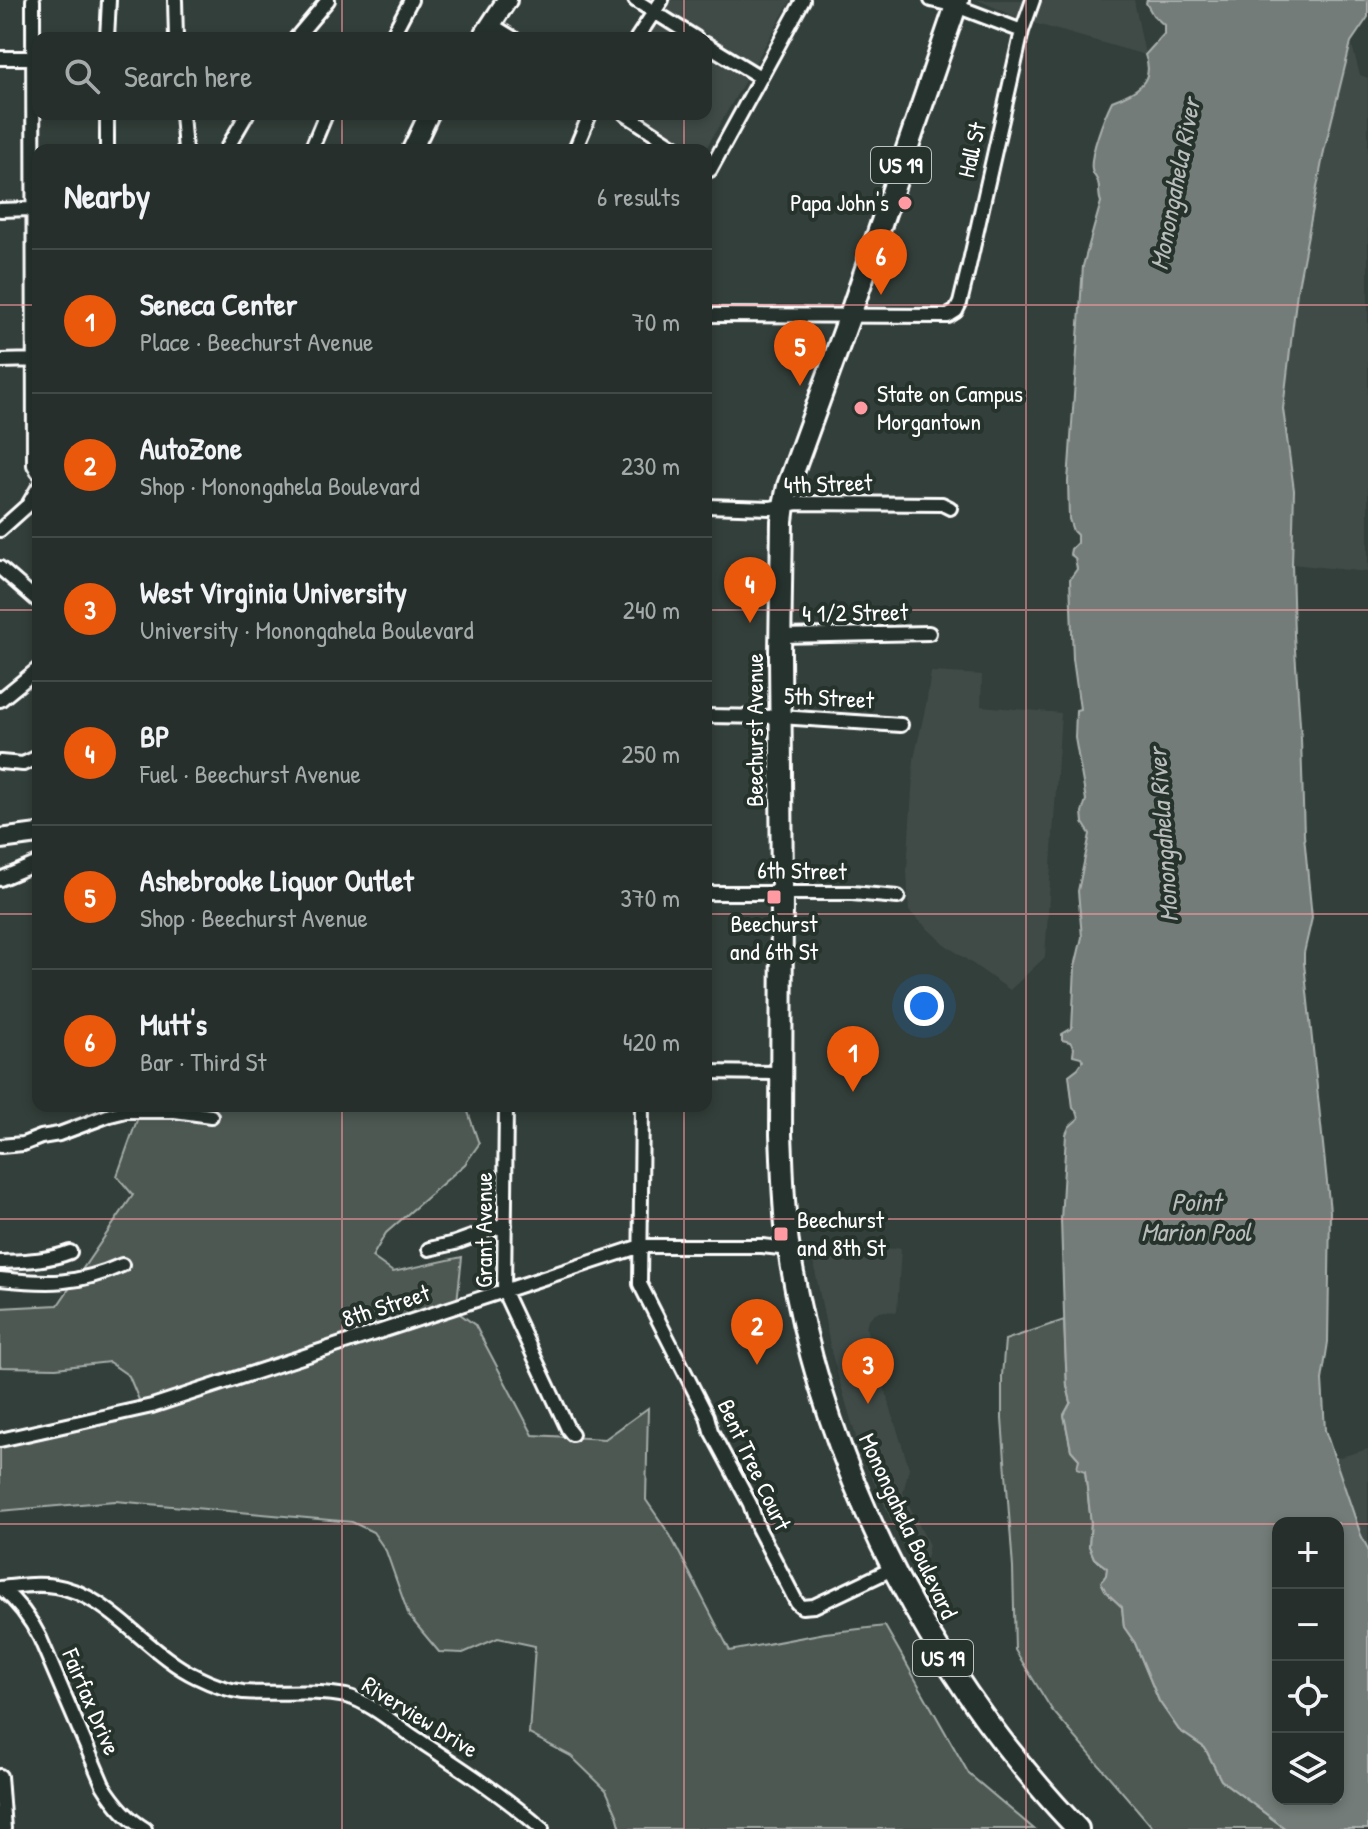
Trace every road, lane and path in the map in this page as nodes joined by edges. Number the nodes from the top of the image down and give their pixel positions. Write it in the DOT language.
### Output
graph roads {
  1 [pos="33,0"];
  2 [pos="109,0"];
  3 [pos="175,0"];
  4 [pos="328,0"];
  5 [pos="411,0"];
  6 [pos="507,0"];
  7 [pos="635,0"];
  8 [pos="662,0"];
  9 [pos="803,0"];
  10 [pos="931,0"];
  11 [pos="1033,0"];
  12 [pos="957,3"];
  13 [pos="654,12"];
  14 [pos="487,31"];
  15 [pos="1022,31"];
  16 [pos="33,32"];
  17 [pos="107,32"];
  18 [pos="176,32"];
  19 [pos="301,32"];
  20 [pos="394,32"];
  21 [pos="641,32"];
  22 [pos="686,32"];
  23 [pos="712,48"];
  24 [pos="0,58"];
  25 [pos="32,58"];
  26 [pos="760,77"];
  27 [pos="33,120"];
  28 [pos="107,120"];
  29 [pos="182,120"];
  30 [pos="244,120"];
  31 [pos="324,120"];
  32 [pos="426,120"];
  33 [pos="588,120"];
  34 [pos="634,120"];
  35 [pos="32,144"];
  36 [pos="107,144"];
  37 [pos="184,144"];
  38 [pos="230,144"];
  39 [pos="314,144"];
  40 [pos="415,144"];
  41 [pos="578,144"];
  42 [pos="671,144"];
  43 [pos="712,161"];
  44 [pos="32,209"];
  45 [pos="0,210"];
  46 [pos="712,315"];
  47 [pos="850,315"];
  48 [pos="32,360"];
  49 [pos="0,361"];
  50 [pos="32,498"];
  51 [pos="784,505"];
  52 [pos="712,506"];
  53 [pos="950,508"];
  54 [pos="7,516"];
  55 [pos="0,530"];
  56 [pos="0,568"];
  57 [pos="32,596"];
  58 [pos="929,633"];
  59 [pos="780,636"];
  60 [pos="32,674"];
  61 [pos="0,700"];
  62 [pos="712,716"];
  63 [pos="780,717"];
  64 [pos="901,725"];
  65 [pos="32,760"];
  66 [pos="0,762"];
  67 [pos="32,835"];
  68 [pos="0,839"];
  69 [pos="32,866"];
  70 [pos="0,879"];
  71 [pos="712,893"];
  72 [pos="782,893"];
  73 [pos="898,897"];
  74 [pos="712,1072"];
  75 [pos="780,1073"];
  76 [pos="122,1112"];
  77 [pos="182,1112"];
  78 [pos="506,1112"];
  79 [pos="642,1112"];
  80 [pos="211,1116"];
  81 [pos="0,1146"];
  82 [pos="505,1225"];
  83 [pos="641,1246"];
  84 [pos="429,1249"];
  85 [pos="789,1249"];
  86 [pos="70,1252"];
  87 [pos="0,1262"];
  88 [pos="122,1265"];
  89 [pos="0,1279"];
  90 [pos="504,1292"];
  91 [pos="572,1434"];
  92 [pos="0,1440"];
  93 [pos="894,1568"];
  94 [pos="0,1588"];
  95 [pos="0,1776"];
  96 [pos="4,1829"];
  97 [pos="145,1829"];
  98 [pos="542,1829"];
  99 [pos="1078,1829"];
  1 -- 16 [label="street"];
  2 -- 17 [label="street"];
  3 -- 18 [label="street"];
  4 -- 19 [label="street"];
  5 -- 20 [label="street"];
  6 -- 14 [label="street"];
  7 -- 13 [label="street"];
  8 -- 13 [label="street"];
  9 -- 26 [label="street"];
  10 -- 12 [label="street"];
  11 -- 15 [label="street, Hall St"];
  12 -- 15 [label="street"];
  12 -- 47 [label="main road, Beechurst Avenue / US 19"];
  13 -- 21 [label="street"];
  13 -- 22 [label="street"];
  15 -- 47 [label="street, Hall St"];
  23 -- 26 [label="street"];
  24 -- 25 [label="street"];
  26 -- 43 [label="street"];
  27 -- 35 [label="street"];
  28 -- 36 [label="street"];
  29 -- 37 [label="street"];
  30 -- 38 [label="street"];
  31 -- 39 [label="street"];
  32 -- 40 [label="street"];
  33 -- 41 [label="street"];
  34 -- 42 [label="street"];
  44 -- 45 [label="street"];
  46 -- 47 [label="street"];
  47 -- 51 [label="main road, Beechurst Avenue / US 19"];
  48 -- 49 [label="street"];
  50 -- 54 [label="street"];
  51 -- 52 [label="street, 4th Street"];
  51 -- 53 [label="street, 4th Street"];
  51 -- 59 [label="main road, Beechurst Avenue / US 19"];
  54 -- 55 [label="street"];
  56 -- 57 [label="street"];
  58 -- 59 [label="street, 4 1/2 Street"];
  59 -- 63 [label="main road, Beechurst Avenue / US 19"];
  60 -- 61 [label="street"];
  62 -- 63 [label="street, 5th Street"];
  63 -- 64 [label="street, 5th Street"];
  63 -- 72 [label="main road, Beechurst Avenue / US 19"];
  65 -- 66 [label="street"];
  67 -- 68 [label="street"];
  69 -- 70 [label="street"];
  71 -- 72 [label="street, 6th Street"];
  72 -- 73 [label="street, 6th Street"];
  72 -- 75 [label="main road, Beechurst Avenue / US 19"];
  74 -- 75 [label="street"];
  75 -- 85 [label="main road, Beechurst Avenue / US 19"];
  76 -- 81 [label="street"];
  77 -- 80 [label="street"];
  78 -- 82 [label="street, Grant Avenue"];
  79 -- 83 [label="street"];
  82 -- 84 [label="street"];
  82 -- 90 [label="street, Grant Avenue"];
  83 -- 85 [label="street, 8th Street"];
  83 -- 90 [label="street, 8th Street"];
  83 -- 93 [label="street, Bent Tree Court"];
  85 -- 93 [label="main road, Monongahela Boulevard / US 19"];
  86 -- 87 [label="street"];
  88 -- 89 [label="street"];
  90 -- 91 [label="street, Grant Avenue"];
  90 -- 92 [label="street, 8th Street"];
  93 -- 99 [label="main road, Monongahela Boulevard / US 19"];
  94 -- 97 [label="street, Fairfax Drive"];
  94 -- 98 [label="street, Riverview Drive"];
  95 -- 96 [label="street"];
}
